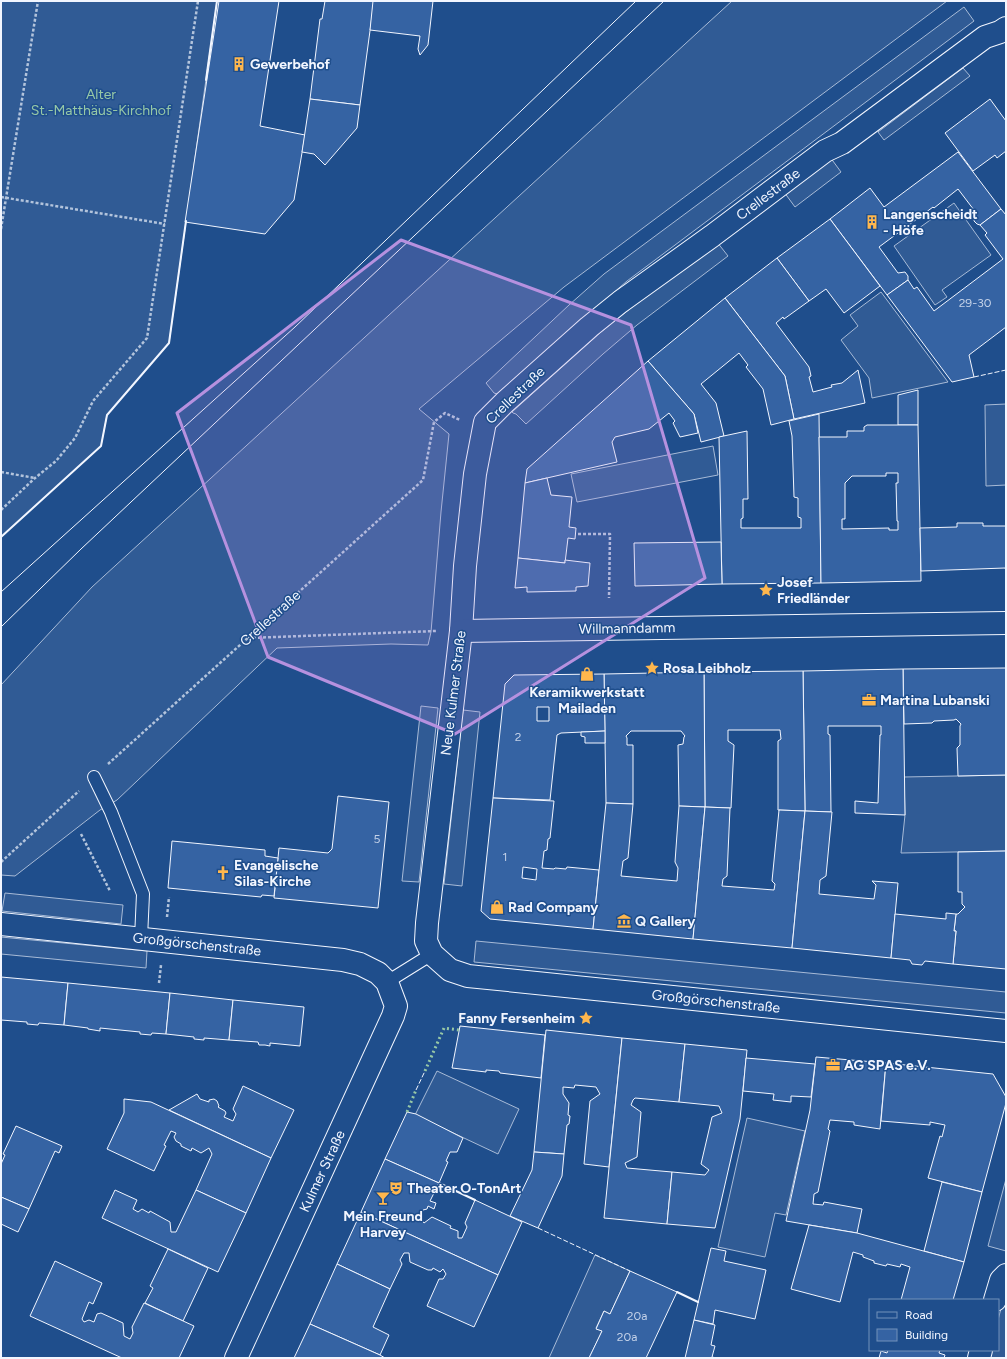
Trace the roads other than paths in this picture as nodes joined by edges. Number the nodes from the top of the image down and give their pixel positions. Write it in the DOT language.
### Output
graph roads {
  1 [pos="1006,28"];
  2 [pos="482,432"];
  3 [pos="1006,623"];
  4 [pos="461,631"];
  5 [pos="94,777"];
  6 [pos="1,924"];
  7 [pos="140,938"];
  8 [pos="432,954"];
  9 [pos="387,982"];
  10 [pos="1006,1031"];
  11 [pos="1006,1275"];
  12 [pos="995,1299"];
  13 [pos="236,1358"];
  1 -- 2 [label="street, Crellestraße"];
  2 -- 4 [label="street, Neue Kulmer Straße"];
  3 -- 4 [label="street, Willmanndamm"];
  4 -- 8 [label="street, Neue Kulmer Straße"];
  5 -- 7 [label="lane"];
  6 -- 7 [label="street, Großgörschenstraße"];
  7 -- 9 [label="street, Großgörschenstraße"];
  8 -- 9 [label="lane"];
  8 -- 10 [label="street, Großgörschenstraße"];
  9 -- 13 [label="street, Kulmer Straße"];
  11 -- 12 [label="street"];
}
